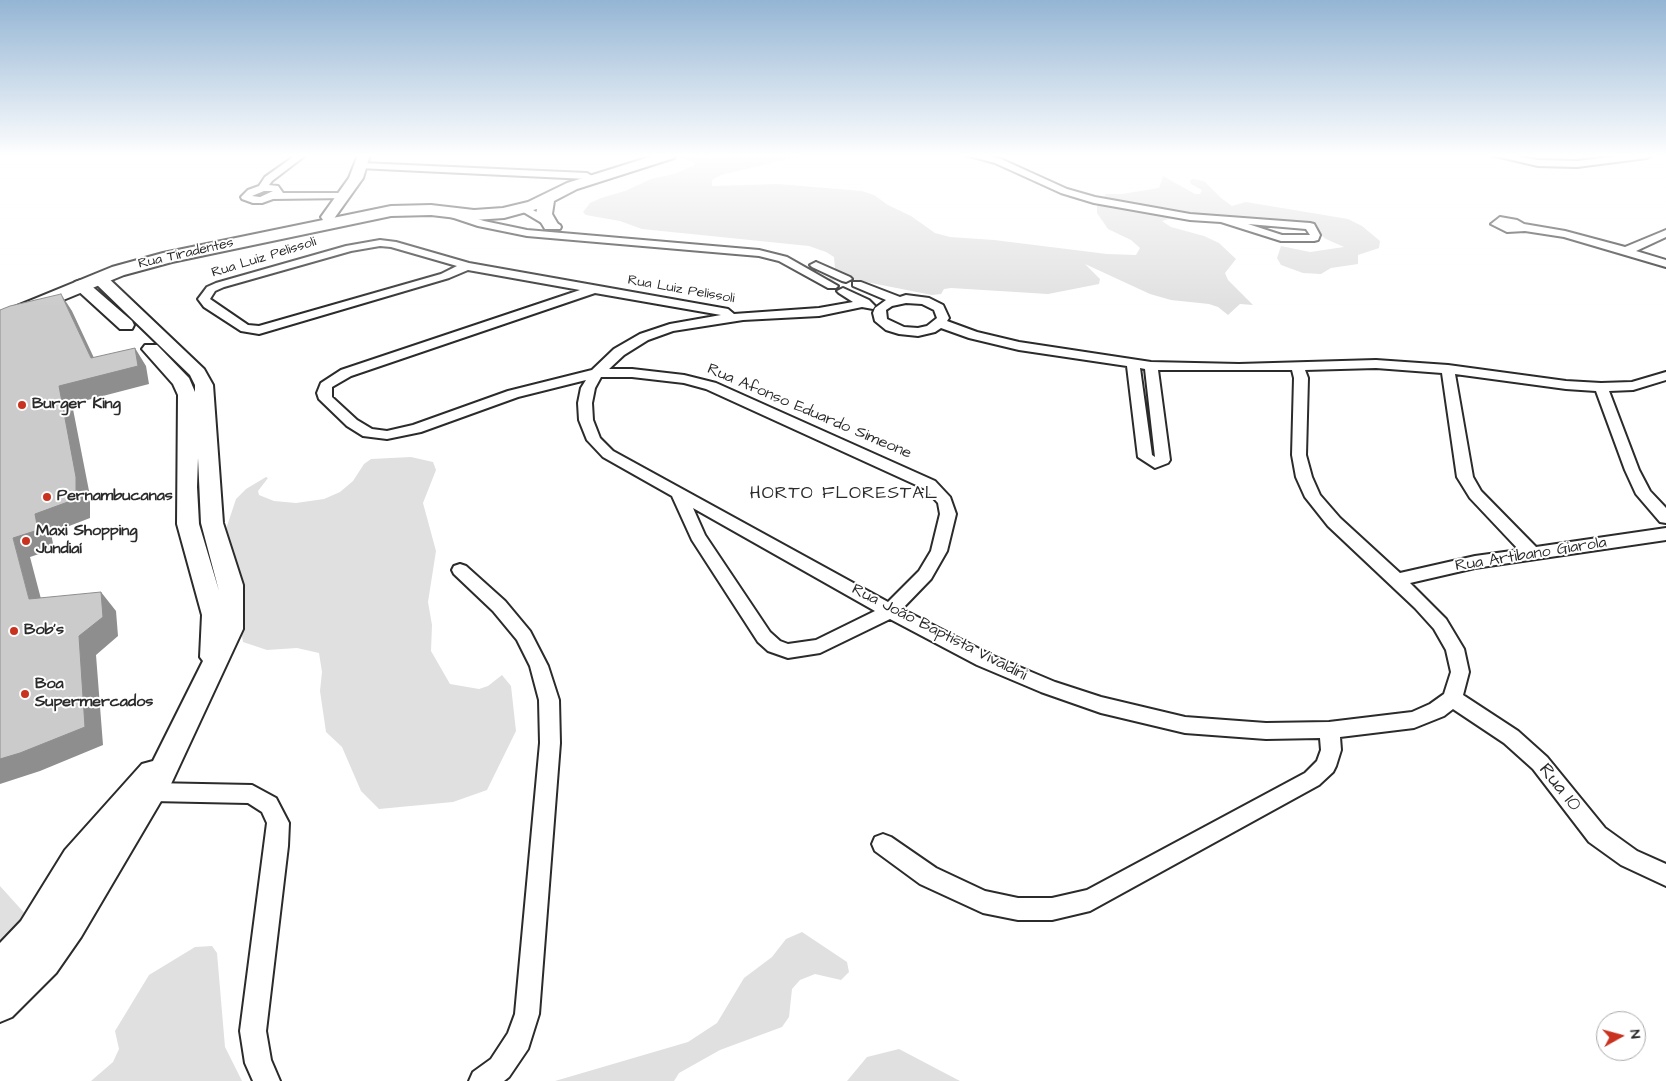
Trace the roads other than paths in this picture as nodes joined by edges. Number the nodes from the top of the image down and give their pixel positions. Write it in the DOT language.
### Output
graph roads {
  1 [pos="337,205"];
  2 [pos="391,205"];
  3 [pos="452,205"];
  4 [pos="521,205"];
  5 [pos="530,205"];
  6 [pos="545,205"];
  7 [pos="1119,205"];
  8 [pos="524,208"];
  9 [pos="449,213"];
  10 [pos="328,218"];
  11 [pos="1225,220"];
  12 [pos="551,226"];
  13 [pos="1521,227"];
  14 [pos="527,233"];
  15 [pos="1666,233"];
  16 [pos="1626,251"];
  17 [pos="1666,264"];
  18 [pos="467,266"];
  19 [pos="87,279"];
  20 [pos="846,279"];
  21 [pos="857,284"];
  22 [pos="594,289"];
  23 [pos="38,292"];
  24 [pos="897,300"];
  25 [pos="865,303"];
  26 [pos="0,308"];
  27 [pos="19,312"];
  28 [pos="879,313"];
  29 [pos="743,316"];
  30 [pos="0,320"];
  31 [pos="940,323"];
  32 [pos="1133,364"];
  33 [pos="1151,366"];
  34 [pos="1297,366"];
  35 [pos="1448,369"];
  36 [pos="597,373"];
  37 [pos="1666,376"];
  38 [pos="182,382"];
  39 [pos="1600,387"];
  40 [pos="206,397"];
  41 [pos="209,463"];
  42 [pos="186,488"];
  43 [pos="679,494"];
  44 [pos="1666,518"];
  45 [pos="1666,534"];
  46 [pos="221,551"];
  47 [pos="1533,554"];
  48 [pos="460,570"];
  49 [pos="1397,580"];
  50 [pos="208,594"];
  51 [pos="890,611"];
  52 [pos="212,665"];
  53 [pos="1452,698"];
  54 [pos="1329,730"];
  55 [pos="170,752"];
  56 [pos="152,792"];
  57 [pos="883,844"];
  58 [pos="1666,875"];
  59 [pos="55,895"];
  60 [pos="70,926"];
  61 [pos="0,965"];
  62 [pos="0,1005"];
  63 [pos="267,1081"];
  64 [pos="482,1081"];
  1 -- 10 [label="street"];
  2 -- 10 [label="main road, Rua Tiradentes"];
  3 -- 9 [label="main road"];
  4 -- 8 [label="main road"];
  5 -- 8 [label="main road, Rua Tiradentes"];
  6 -- 12 [label="main road"];
  7 -- 11 [label="street"];
  8 -- 9 [label="main road, Rua Tiradentes"];
  8 -- 12 [label="street"];
  9 -- 14 [label="street"];
  9 -- 19 [label="main road, Rua Tiradentes"];
  10 -- 19 [label="main road, Rua Tiradentes"];
  11 -- 11 [label="street"];
  12 -- 14 [label="street"];
  12 -- 20 [label="street"];
  13 -- 16 [label="street"];
  14 -- 25 [label="street"];
  15 -- 16 [label="street"];
  16 -- 17 [label="street"];
  18 -- 18 [label="street, Rua Luiz Pelissoli"];
  18 -- 22 [label="street, Rua Luiz Pelissoli"];
  19 -- 23 [label="main road, Rua Tiradentes"];
  19 -- 27 [label="main road, Rua Tiradentes"];
  19 -- 38 [label="street"];
  19 -- 40 [label="street"];
  21 -- 24 [label="street"];
  22 -- 29 [label="street, Rua Luiz Pelissoli"];
  22 -- 36 [label="street, Rua Afonso Eduardo Simeone"];
  23 -- 26 [label="main road, Rua Tiradentes"];
  23 -- 27 [label="main road"];
  24 -- 28 [label="street"];
  24 -- 31 [label="street"];
  25 -- 28 [label="street"];
  25 -- 29 [label="street, Rua João Baptista Vivaldini"];
  27 -- 30 [label="main road, Rua Tiradentes"];
  28 -- 31 [label="street"];
  29 -- 36 [label="street, Rua João Baptista Vivaldini"];
  31 -- 32 [label="street"];
  32 -- 33 [label="street"];
  32 -- 33 [label="street"];
  33 -- 34 [label="street"];
  34 -- 35 [label="street"];
  34 -- 49 [label="street"];
  35 -- 39 [label="street"];
  35 -- 47 [label="street"];
  36 -- 43 [label="street, Rua João Baptista Vivaldini"];
  36 -- 51 [label="street, Rua Afonso Eduardo Simeone"];
  37 -- 39 [label="street"];
  38 -- 40 [label="street"];
  38 -- 42 [label="street"];
  39 -- 44 [label="street"];
  40 -- 41 [label="street"];
  41 -- 42 [label="street"];
  41 -- 46 [label="street"];
  42 -- 50 [label="street"];
  43 -- 51 [label="street, Rua João Baptista Vivaldini"];
  43 -- 51 [label="street, Rua Afonso Eduardo Simeone"];
  45 -- 47 [label="street, Rua Artibano Giarola"];
  46 -- 50 [label="street"];
  46 -- 52 [label="street"];
  47 -- 49 [label="street, Rua Artibano Giarola"];
  48 -- 64 [label="street"];
  49 -- 53 [label="street"];
  50 -- 52 [label="street"];
  51 -- 54 [label="street, Rua João Baptista Vivaldini"];
  52 -- 55 [label="street"];
  53 -- 54 [label="street, Rua João Baptista Vivaldini"];
  53 -- 58 [label="street, Rua 10"];
  54 -- 57 [label="street"];
  55 -- 56 [label="street"];
  55 -- 59 [label="street"];
  56 -- 60 [label="street"];
  56 -- 63 [label="street"];
  59 -- 60 [label="street"];
  59 -- 61 [label="street"];
  60 -- 62 [label="street"];
}
